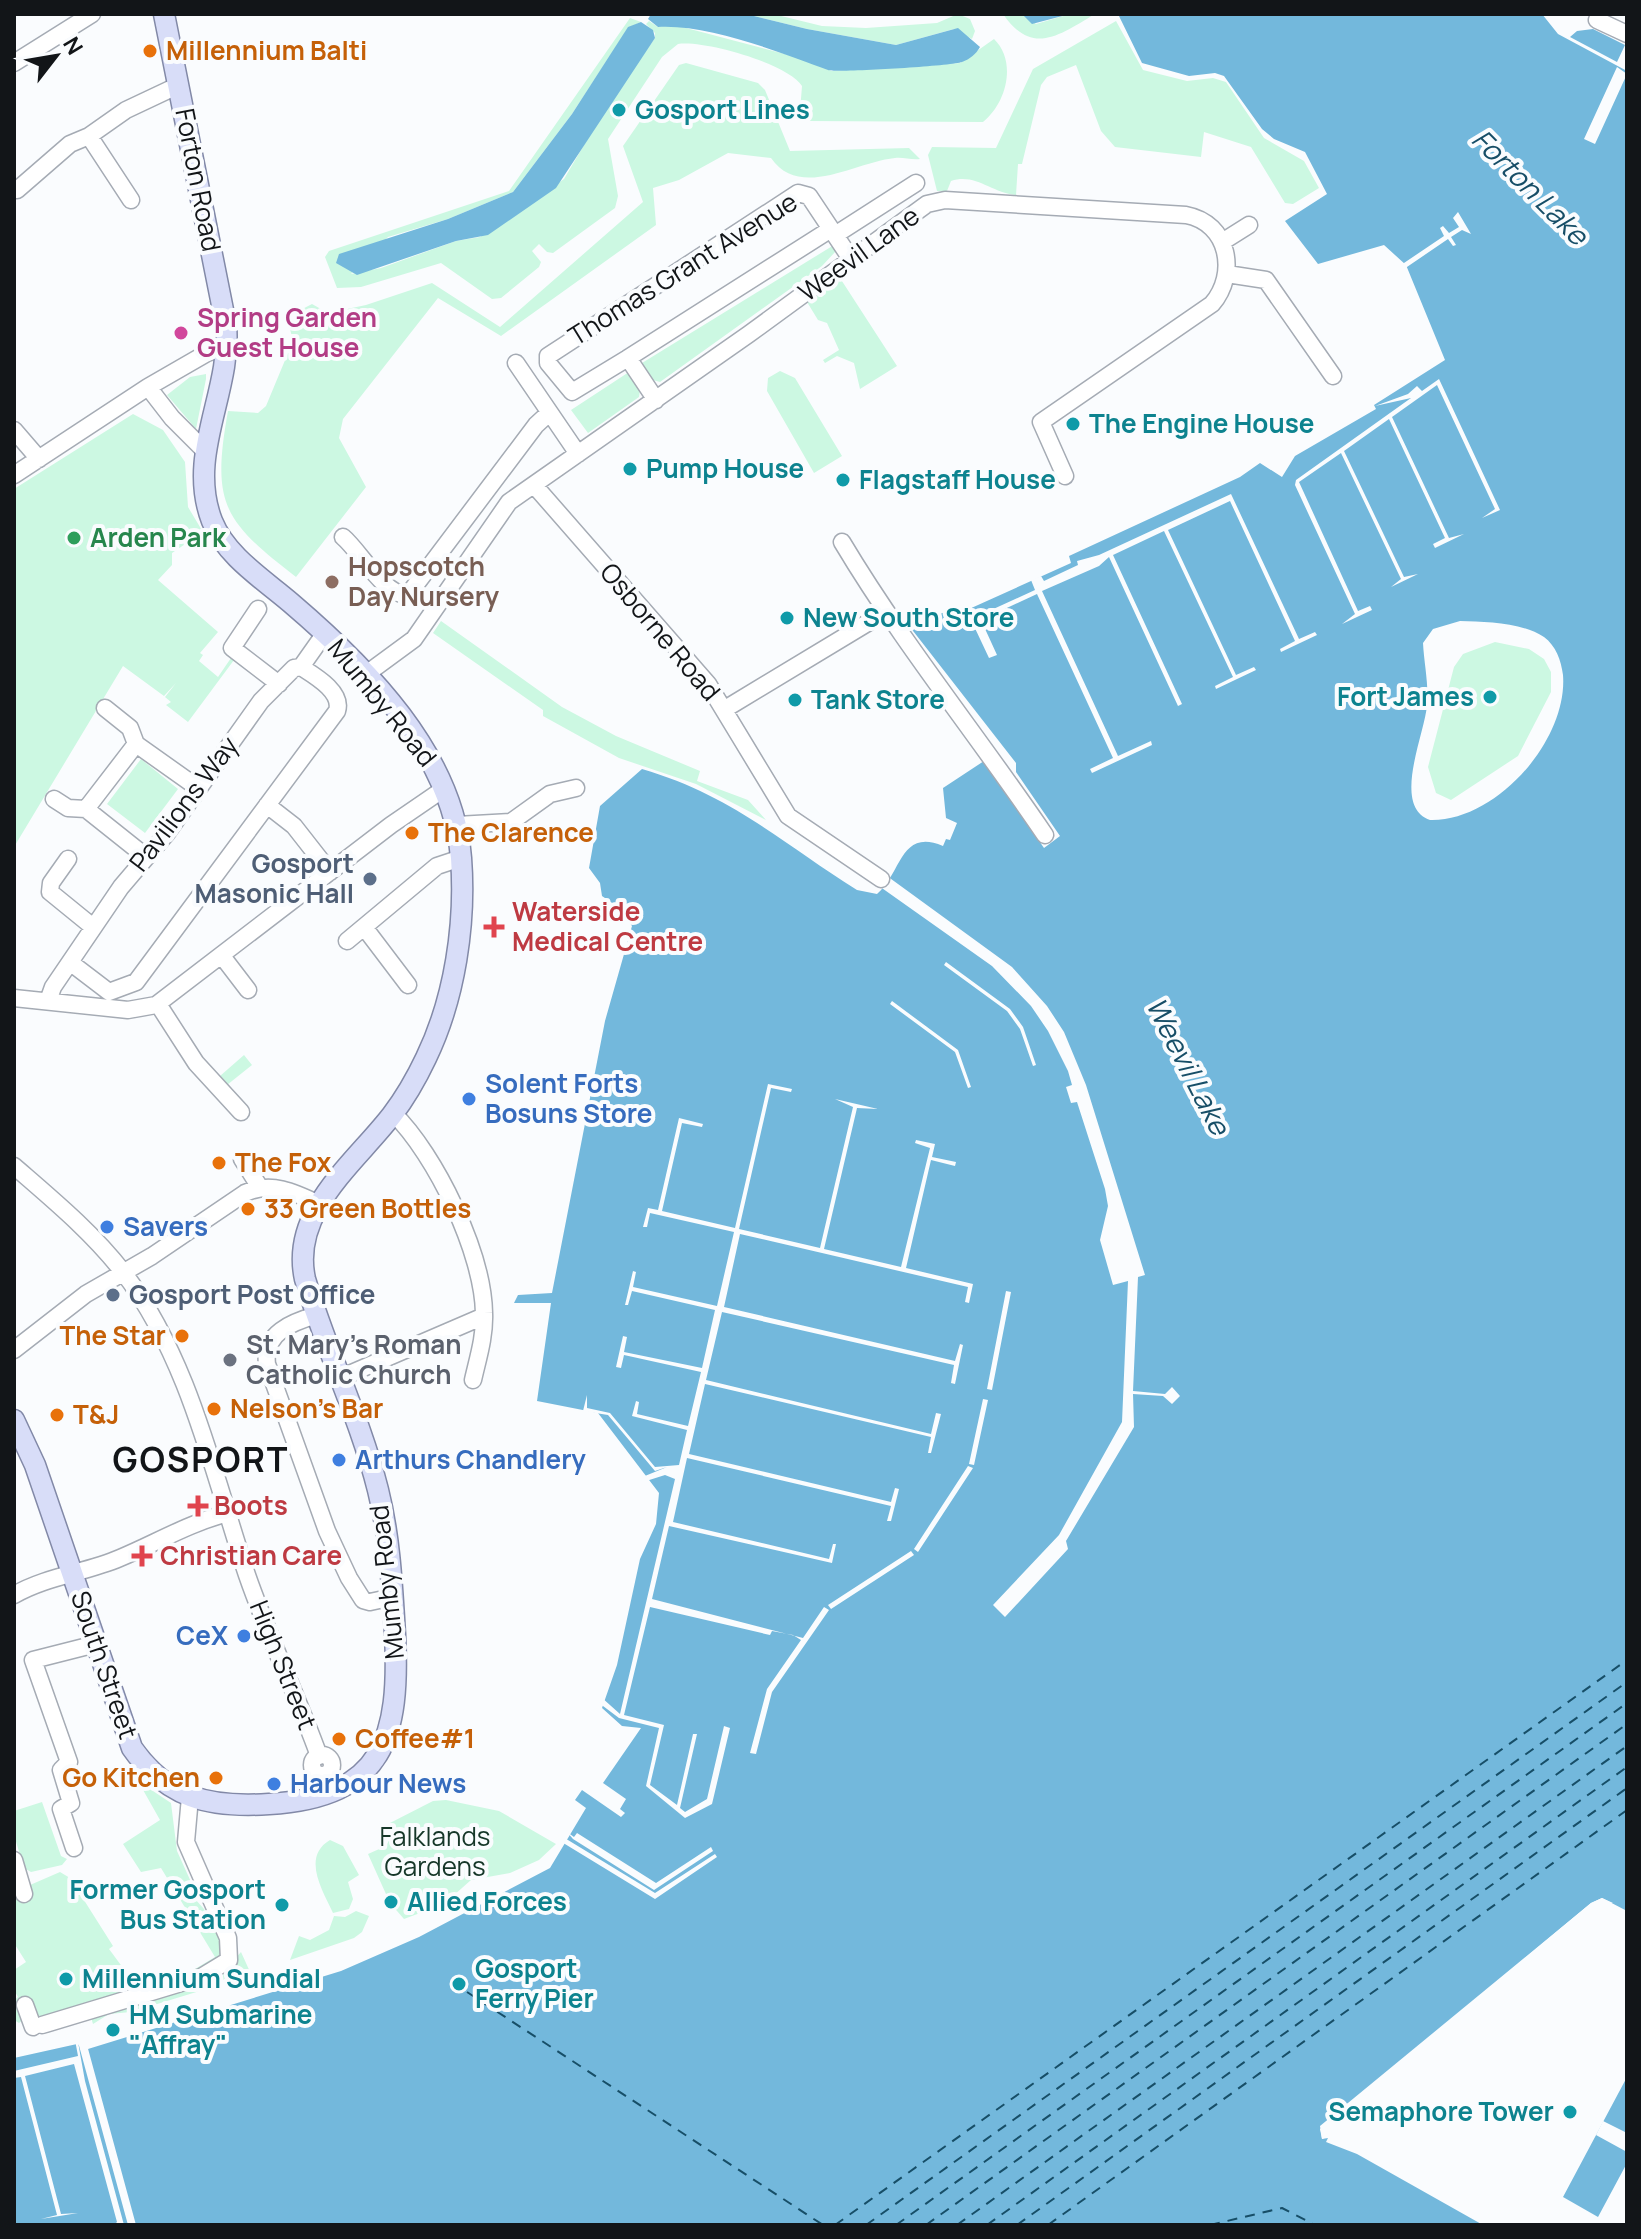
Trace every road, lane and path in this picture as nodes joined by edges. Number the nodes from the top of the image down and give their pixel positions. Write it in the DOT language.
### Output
graph roads {
  1 [pos="92,14"];
  2 [pos="164,14"];
  3 [pos="1597,20"];
  4 [pos="1627,34"];
  5 [pos="14,63"];
  6 [pos="179,85"];
  7 [pos="89,136"];
  8 [pos="916,183"];
  9 [pos="17,190"];
  10 [pos="131,200"];
  11 [pos="1249,225"];
  12 [pos="833,232"];
  13 [pos="1222,242"];
  14 [pos="851,259"];
  15 [pos="1227,274"];
  16 [pos="227,346"];
  17 [pos="628,358"];
  18 [pos="516,363"];
  19 [pos="1333,376"];
  20 [pos="148,387"];
  21 [pos="656,400"];
  22 [pos="549,413"];
  23 [pos="14,430"];
  24 [pos="204,450"];
  25 [pos="578,454"];
  26 [pos="39,459"];
  27 [pos="14,475"];
  28 [pos="1065,476"];
  29 [pos="534,485"];
  30 [pos="343,537"];
  31 [pos="842,542"];
  32 [pos="415,589"];
  33 [pos="436,606"];
  34 [pos="258,609"];
  35 [pos="884,613"];
  36 [pos="325,633"];
  37 [pos="301,667"];
  38 [pos="365,675"];
  39 [pos="279,684"];
  40 [pos="105,708"];
  41 [pos="725,709"];
  42 [pos="136,744"];
  43 [pos="198,788"];
  44 [pos="445,788"];
  45 [pos="576,788"];
  46 [pos="54,799"];
  47 [pos="267,805"];
  48 [pos="86,809"];
  49 [pos="457,825"];
  50 [pos="1045,835"];
  51 [pos="145,856"];
  52 [pos="461,858"];
  53 [pos="68,859"];
  54 [pos="330,872"];
  55 [pos="881,879"];
  56 [pos="93,927"];
  57 [pos="364,927"];
  58 [pos="347,941"];
  59 [pos="222,956"];
  60 [pos="69,965"];
  61 [pos="408,985"];
  62 [pos="248,990"];
  63 [pos="14,998"];
  64 [pos="48,1001"];
  65 [pos="158,1004"];
  66 [pos="241,1112"];
  67 [pos="393,1113"];
  68 [pos="242,1159"];
  69 [pos="14,1166"];
  70 [pos="259,1186"];
  71 [pos="319,1204"];
  72 [pos="123,1273"];
  73 [pos="317,1315"];
  74 [pos="484,1316"];
  75 [pos="14,1350"];
  76 [pos="340,1378"];
  77 [pos="473,1380"];
  78 [pos="14,1420"];
  79 [pos="228,1513"];
  80 [pos="73,1571"];
  81 [pos="14,1595"];
  82 [pos="393,1597"];
  83 [pos="96,1644"];
  84 [pos="328,1782"];
  85 [pos="190,1797"];
  86 [pos="74,1848"];
  87 [pos="14,1860"];
  88 [pos="24,1894"];
  89 [pos="25,2005"];
  1 -- 5 [label="street"];
  2 -- 6 [label="main road, Forton Road"];
  3 -- 4 [label="street"];
  6 -- 7 [label="street"];
  6 -- 16 [label="main road, Forton Road"];
  7 -- 9 [label="street"];
  7 -- 10 [label="street"];
  8 -- 12 [label="street"];
  11 -- 13 [label="street"];
  12 -- 14 [label="street, Thomas Grant Avenue"];
  12 -- 17 [label="street"];
  12 -- 17 [label="street, Thomas Grant Avenue"];
  13 -- 14 [label="street, Weevil Lane"];
  13 -- 15 [label="street"];
  14 -- 21 [label="street, Weevil Lane"];
  15 -- 19 [label="street"];
  15 -- 28 [label="street"];
  16 -- 20 [label="street"];
  16 -- 24 [label="main road, Mumby Road"];
  17 -- 21 [label="street"];
  18 -- 22 [label="street"];
  20 -- 24 [label="street"];
  20 -- 26 [label="street"];
  21 -- 25 [label="street, Weevil Lane"];
  22 -- 25 [label="street"];
  22 -- 32 [label="street"];
  23 -- 26 [label="street"];
  24 -- 36 [label="main road, Mumby Road"];
  25 -- 29 [label="street, Weevil Lane"];
  26 -- 27 [label="street"];
  29 -- 33 [label="street, Weevil Lane"];
  29 -- 41 [label="street, Osborne Road"];
  30 -- 32 [label="street"];
  31 -- 35 [label="street"];
  32 -- 33 [label="street"];
  33 -- 38 [label="street, Weevil Lane"];
  34 -- 39 [label="street"];
  35 -- 41 [label="street"];
  35 -- 50 [label="street"];
  36 -- 37 [label="street, Pavilions Way"];
  36 -- 38 [label="main road, Mumby Road"];
  37 -- 39 [label="street, Pavilions Way"];
  37 -- 47 [label="street"];
  38 -- 44 [label="main road, Mumby Road"];
  39 -- 43 [label="street, Pavilions Way"];
  40 -- 42 [label="street"];
  41 -- 55 [label="street, Osborne Road"];
  42 -- 43 [label="street"];
  42 -- 48 [label="street"];
  43 -- 51 [label="street, Pavilions Way"];
  44 -- 49 [label="main road, Mumby Road"];
  44 -- 54 [label="street"];
  45 -- 49 [label="street"];
  46 -- 48 [label="street"];
  47 -- 54 [label="street"];
  47 -- 60 [label="street"];
  48 -- 51 [label="street"];
  49 -- 52 [label="main road, Mumby Road"];
  51 -- 56 [label="street, Pavilions Way"];
  52 -- 57 [label="street"];
  52 -- 67 [label="main road, Mumby Road"];
  53 -- 56 [label="street"];
  54 -- 59 [label="street"];
  56 -- 60 [label="street, Pavilions Way"];
  57 -- 58 [label="street"];
  57 -- 61 [label="street"];
  59 -- 62 [label="street"];
  59 -- 65 [label="street"];
  60 -- 64 [label="street, Pavilions Way"];
  63 -- 64 [label="street"];
  64 -- 65 [label="street"];
  65 -- 66 [label="street"];
  67 -- 71 [label="main road, Mumby Road"];
  67 -- 74 [label="street"];
  68 -- 70 [label="street"];
  69 -- 72 [label="street, High Street"];
  70 -- 71 [label="street"];
  70 -- 72 [label="street"];
  71 -- 73 [label="main road, Mumby Road"];
  72 -- 75 [label="street"];
  72 -- 79 [label="street, High Street"];
  73 -- 76 [label="main road, Mumby Road"];
  73 -- 82 [label="street"];
  74 -- 76 [label="street"];
  74 -- 77 [label="street"];
  76 -- 82 [label="main road, Mumby Road"];
  78 -- 80 [label="main road, South Street"];
  79 -- 80 [label="street"];
  79 -- 84 [label="street, High Street"];
  80 -- 81 [label="street"];
  80 -- 83 [label="main road, South Street"];
  82 -- 84 [label="main road, Mumby Road"];
  83 -- 85 [label="main road, South Street"];
  83 -- 86 [label="street"];
  84 -- 85 [label="main road, South Street"];
  85 -- 89 [label="street"];
  87 -- 88 [label="street"];
}
